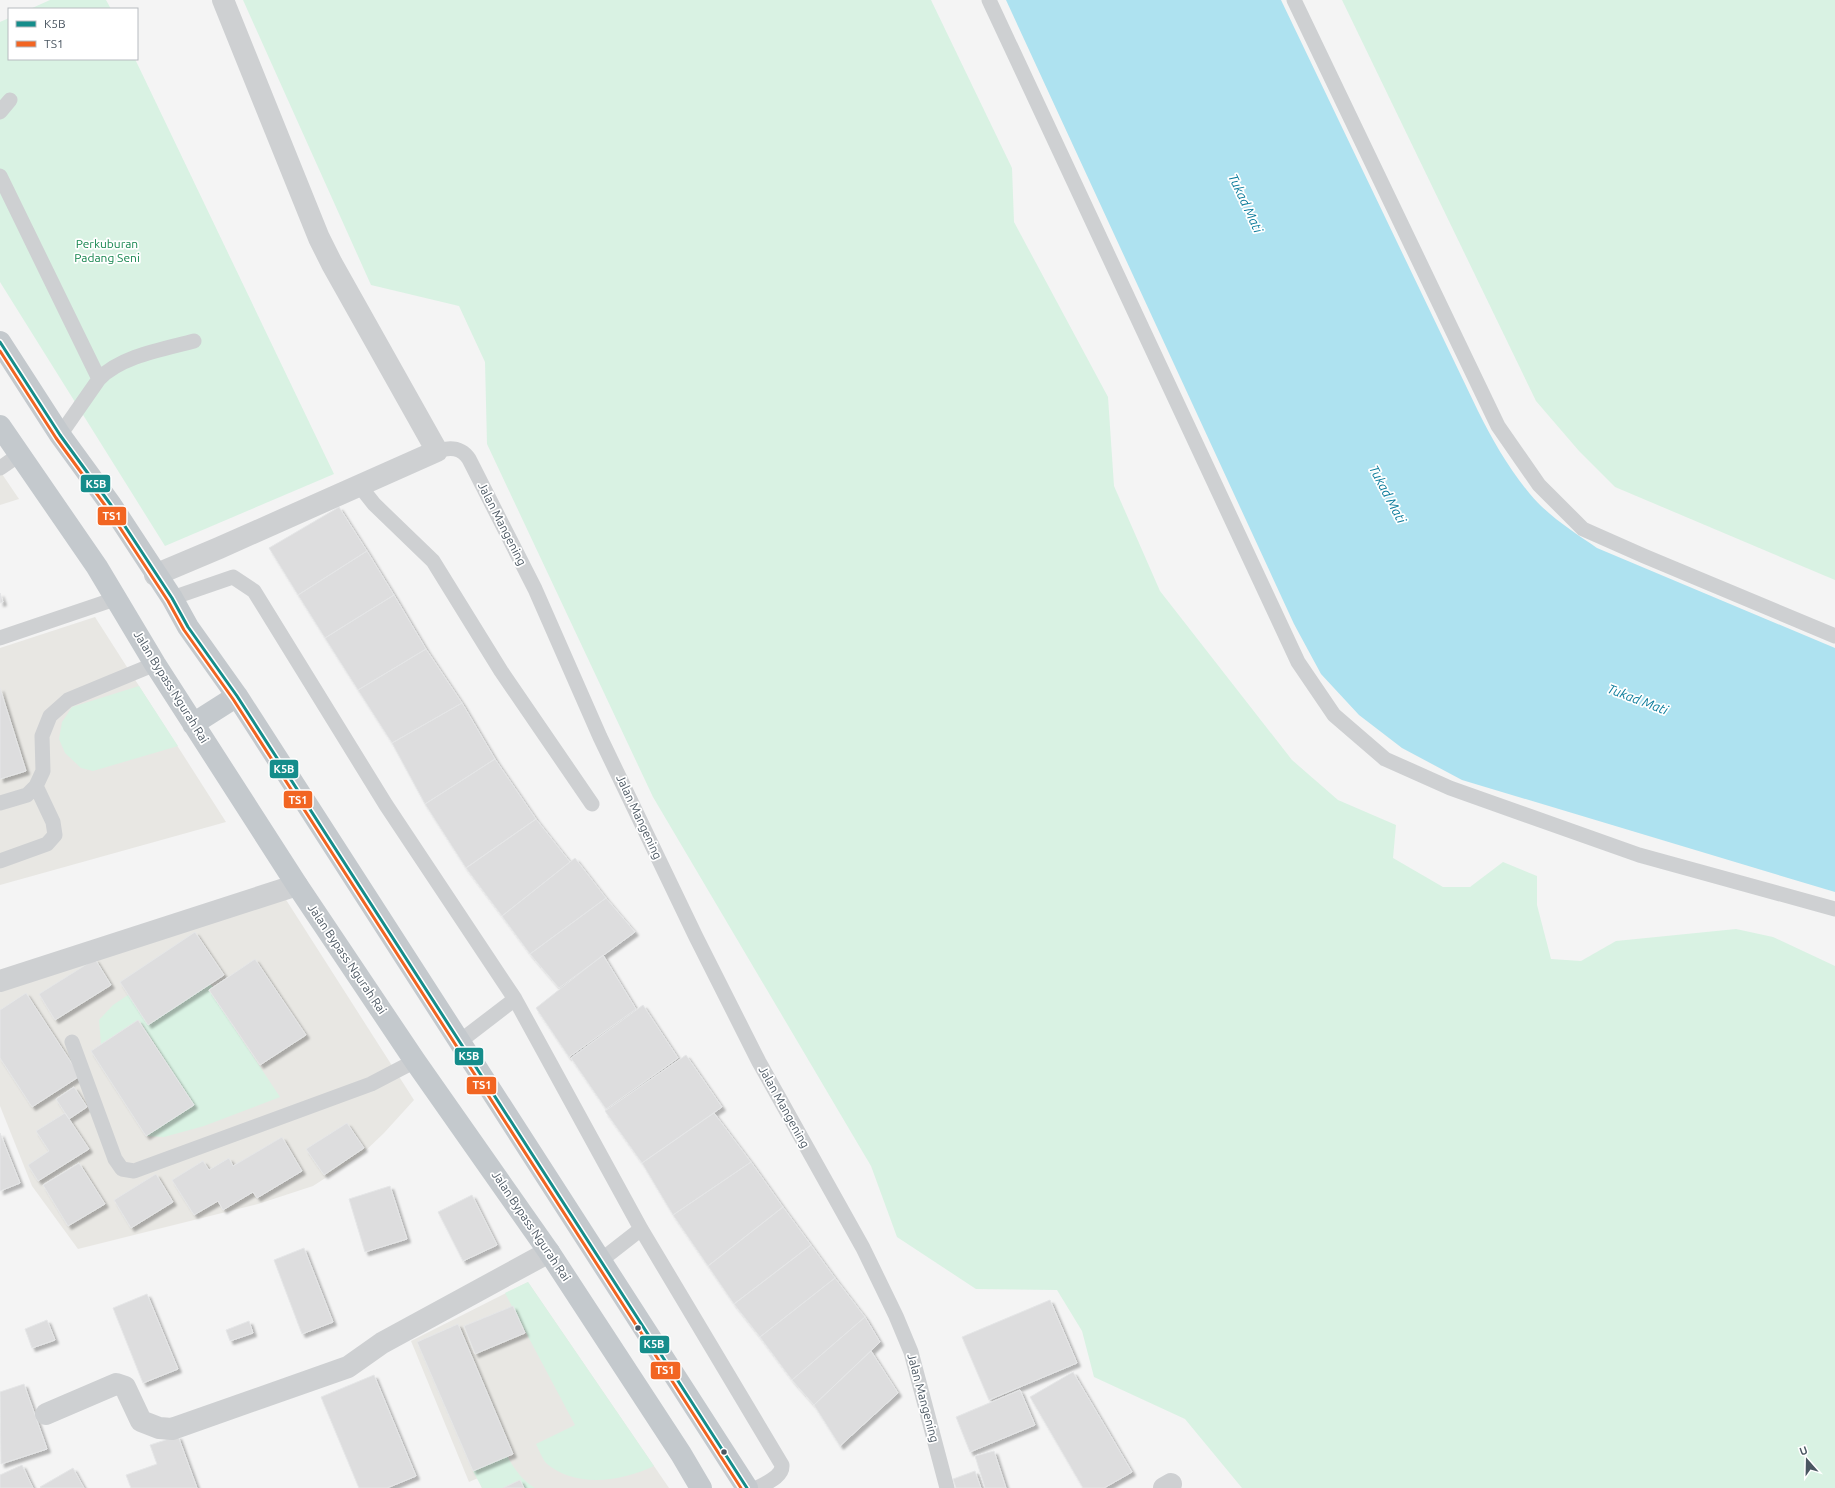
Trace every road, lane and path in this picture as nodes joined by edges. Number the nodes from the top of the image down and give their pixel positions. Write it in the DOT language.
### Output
graph roads {
  1 [pos="223,0"];
  2 [pos="989,0"];
  3 [pos="1294,0"];
  4 [pos="10,100"];
  5 [pos="0,112"];
  6 [pos="0,176"];
  7 [pos="194,341"];
  8 [pos="0,342"];
  9 [pos="99,379"];
  10 [pos="0,426"];
  11 [pos="60,436"];
  12 [pos="437,451"];
  13 [pos="19,456"];
  14 [pos="0,468"];
  15 [pos="359,485"];
  16 [pos="155,575"];
  17 [pos="172,598"];
  18 [pos="115,599"];
  19 [pos="1835,636"];
  20 [pos="0,638"];
  21 [pos="155,664"];
  22 [pos="237,696"];
  23 [pos="193,724"];
  24 [pos="36,786"];
  25 [pos="0,803"];
  26 [pos="592,804"];
  27 [pos="0,861"];
  28 [pos="297,885"];
  29 [pos="1835,909"];
  30 [pos="0,981"];
  31 [pos="515,999"];
  32 [pos="72,1042"];
  33 [pos="459,1042"];
  34 [pos="415,1061"];
  35 [pos="641,1229"];
  36 [pos="549,1252"];
  37 [pos="600,1261"];
  38 [pos="46,1414"];
  39 [pos="701,1488"];
  40 [pos="747,1488"];
  41 [pos="757,1488"];
  42 [pos="947,1488"];
  1 -- 12 [label="street"];
  2 -- 29 [label="lane"];
  3 -- 19 [label="lane"];
  4 -- 5 [label="lane"];
  6 -- 9 [label="lane"];
  7 -- 9 [label="lane"];
  8 -- 11 [label="highway"];
  9 -- 11 [label="lane"];
  10 -- 13 [label="highway, Jalan Bypass Ngurah Rai"];
  11 -- 16 [label="highway"];
  12 -- 15 [label="street, Jalan Mangening"];
  12 -- 42 [label="lane, Jalan Mangening"];
  13 -- 14 [label="lane"];
  13 -- 18 [label="highway, Jalan Bypass Ngurah Rai"];
  15 -- 16 [label="street, Jalan Mangening"];
  15 -- 26 [label="lane"];
  16 -- 17 [label="highway"];
  17 -- 22 [label="highway"];
  17 -- 31 [label="lane"];
  18 -- 20 [label="lane"];
  18 -- 21 [label="highway, Jalan Bypass Ngurah Rai"];
  21 -- 23 [label="highway, Jalan Bypass Ngurah Rai"];
  21 -- 24 [label="lane"];
  22 -- 23 [label="highway"];
  22 -- 33 [label="highway"];
  23 -- 28 [label="highway, Jalan Bypass Ngurah Rai"];
  24 -- 25 [label="lane"];
  24 -- 27 [label="lane"];
  28 -- 30 [label="street"];
  28 -- 34 [label="highway, Jalan Bypass Ngurah Rai"];
  31 -- 33 [label="lane"];
  31 -- 35 [label="lane"];
  32 -- 34 [label="lane"];
  33 -- 37 [label="highway"];
  34 -- 36 [label="highway, Jalan Bypass Ngurah Rai"];
  35 -- 37 [label="lane"];
  35 -- 41 [label="lane"];
  36 -- 38 [label="street"];
  36 -- 39 [label="highway, Jalan Bypass Ngurah Rai"];
  37 -- 40 [label="highway"];
}
